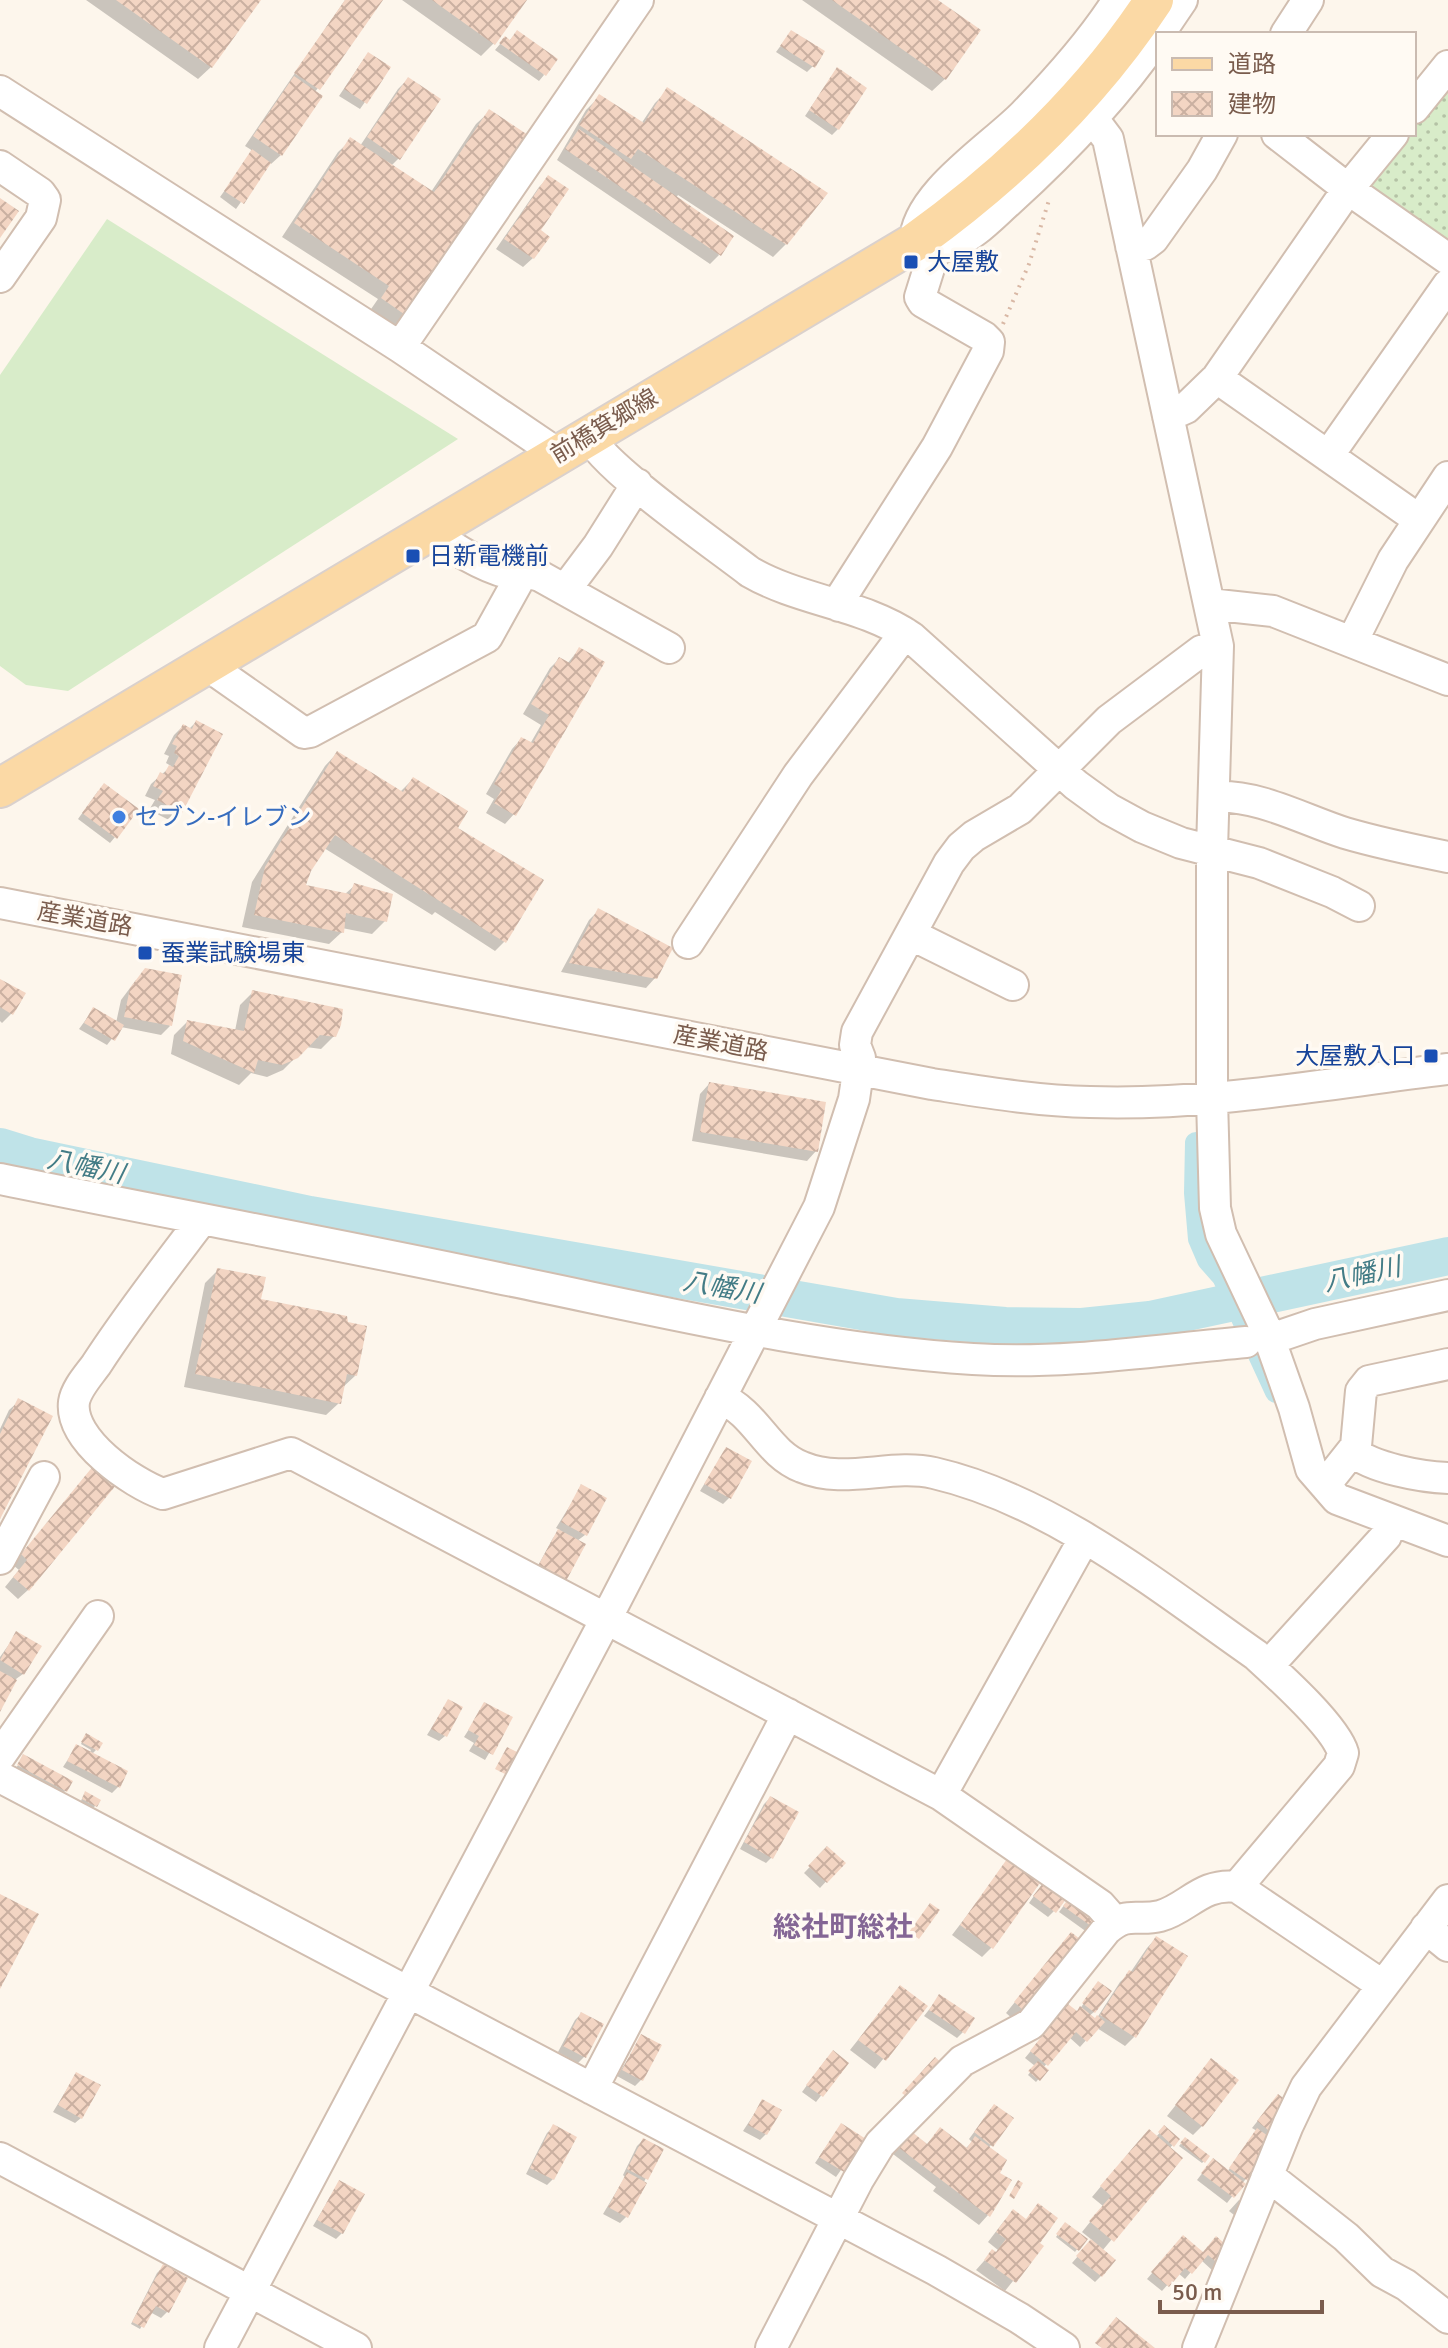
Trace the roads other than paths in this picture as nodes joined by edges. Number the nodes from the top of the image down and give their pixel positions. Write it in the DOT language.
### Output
graph roads {
  1 [pos="638,0"];
  2 [pos="1118,0"];
  3 [pos="1154,0"];
  4 [pos="1182,0"];
  5 [pos="1308,0"];
  6 [pos="1162,32"];
  7 [pos="1287,32"];
  8 [pos="1156,42"];
  9 [pos="1448,66"];
  10 [pos="0,91"];
  11 [pos="1416,106"];
  12 [pos="1093,119"];
  13 [pos="1221,136"];
  14 [pos="1280,136"];
  15 [pos="1391,136"];
  16 [pos="0,166"];
  17 [pos="1348,189"];
  18 [pos="925,245"];
  19 [pos="1131,246"];
  20 [pos="1448,259"];
  21 [pos="0,277"];
  22 [pos="1448,285"];
  23 [pos="400,347"];
  24 [pos="1217,378"];
  25 [pos="1168,416"];
  26 [pos="573,444"];
  27 [pos="1328,456"];
  28 [pos="1448,477"];
  29 [pos="637,484"];
  30 [pos="1418,519"];
  31 [pos="433,528"];
  32 [pos="517,575"];
  33 [pos="565,590"];
  34 [pos="1209,604"];
  35 [pos="839,606"];
  36 [pos="905,633"];
  37 [pos="1352,642"];
  38 [pos="1218,646"];
  39 [pos="669,648"];
  40 [pos="210,662"];
  41 [pos="1448,680"];
  42 [pos="1060,770"];
  43 [pos="0,788"];
  44 [pos="1214,797"];
  45 [pos="1212,850"];
  46 [pos="1448,857"];
  47 [pos="0,903"];
  48 [pos="1359,906"];
  49 [pos="912,935"];
  50 [pos="688,943"];
  51 [pos="1013,985"];
  52 [pos="1448,1069"];
  53 [pos="859,1070"];
  54 [pos="1212,1099"];
  55 [pos="0,1179"];
  56 [pos="199,1219"];
  57 [pos="1448,1295"];
  58 [pos="757,1327"];
  59 [pos="1260,1337"];
  60 [pos="1448,1364"];
  61 [pos="720,1398"];
  62 [pos="1352,1451"];
  63 [pos="44,1477"];
  64 [pos="1448,1478"];
  65 [pos="1325,1485"];
  66 [pos="1391,1521"];
  67 [pos="1084,1539"];
  68 [pos="1448,1541"];
  69 [pos="0,1559"];
  70 [pos="98,1616"];
  71 [pos="606,1619"];
  72 [pos="1268,1666"];
  73 [pos="788,1714"];
  74 [pos="0,1756"];
  75 [pos="0,1778"];
  76 [pos="941,1795"];
  77 [pos="1237,1887"];
  78 [pos="1448,1900"];
  79 [pos="1115,1922"];
  80 [pos="1437,1937"];
  81 [pos="1382,1985"];
  82 [pos="410,1991"];
  83 [pos="592,2089"];
  84 [pos="0,2158"];
  85 [pos="1266,2179"];
  86 [pos="838,2219"];
  87 [pos="249,2292"];
  88 [pos="1448,2318"];
  89 [pos="220,2348"];
  90 [pos="356,2348"];
  91 [pos="771,2348"];
  92 [pos="1064,2348"];
  93 [pos="1198,2348"];
  1 -- 23 [label="street"];
  2 -- 18 [label="street"];
  3 -- 18 [label="main road, 前橋箕郷線"];
  4 -- 6 [label="street"];
  5 -- 7 [label="street"];
  8 -- 12 [label="street"];
  9 -- 11 [label="street"];
  10 -- 23 [label="street"];
  12 -- 18 [label="street"];
  12 -- 19 [label="street"];
  13 -- 19 [label="street"];
  14 -- 17 [label="street"];
  15 -- 17 [label="street"];
  16 -- 21 [label="street"];
  17 -- 20 [label="street"];
  17 -- 24 [label="street"];
  18 -- 26 [label="main road, 前橋箕郷線"];
  18 -- 35 [label="street"];
  19 -- 25 [label="street"];
  22 -- 27 [label="street"];
  23 -- 26 [label="street"];
  24 -- 25 [label="street"];
  24 -- 27 [label="street"];
  25 -- 34 [label="street"];
  26 -- 29 [label="street"];
  26 -- 31 [label="main road, 前橋箕郷線"];
  27 -- 30 [label="street"];
  28 -- 30 [label="street"];
  29 -- 33 [label="street"];
  29 -- 35 [label="street"];
  30 -- 37 [label="street"];
  31 -- 32 [label="street"];
  31 -- 40 [label="main road, 前橋箕郷線"];
  32 -- 33 [label="street"];
  32 -- 40 [label="street"];
  33 -- 39 [label="street"];
  34 -- 37 [label="street"];
  34 -- 38 [label="street"];
  35 -- 36 [label="street"];
  36 -- 42 [label="street"];
  36 -- 50 [label="street"];
  37 -- 41 [label="street"];
  38 -- 42 [label="street"];
  38 -- 44 [label="street"];
  40 -- 43 [label="main road, 前橋箕郷線"];
  42 -- 45 [label="street"];
  42 -- 49 [label="street"];
  44 -- 45 [label="street"];
  44 -- 46 [label="street"];
  45 -- 48 [label="street"];
  45 -- 54 [label="street"];
  47 -- 53 [label="street, 産業道路"];
  49 -- 51 [label="street"];
  49 -- 53 [label="street"];
  52 -- 54 [label="street, 産業道路"];
  53 -- 54 [label="street, 産業道路"];
  53 -- 58 [label="street"];
  54 -- 59 [label="street"];
  55 -- 56 [label="street"];
  56 -- 58 [label="street"];
  56 -- 71 [label="street"];
  57 -- 59 [label="street"];
  58 -- 59 [label="street"];
  58 -- 61 [label="street"];
  59 -- 65 [label="street"];
  60 -- 62 [label="street"];
  61 -- 67 [label="street"];
  61 -- 71 [label="street"];
  62 -- 64 [label="street"];
  62 -- 65 [label="street"];
  63 -- 69 [label="street"];
  65 -- 66 [label="street"];
  66 -- 68 [label="street"];
  66 -- 72 [label="street"];
  67 -- 72 [label="street"];
  67 -- 76 [label="street"];
  70 -- 74 [label="street"];
  71 -- 73 [label="street"];
  71 -- 82 [label="street"];
  72 -- 77 [label="street"];
  73 -- 76 [label="street"];
  73 -- 83 [label="street"];
  75 -- 82 [label="street"];
  76 -- 79 [label="street"];
  77 -- 79 [label="street"];
  77 -- 81 [label="street"];
  78 -- 80 [label="street"];
  79 -- 86 [label="street"];
  80 -- 81 [label="street"];
  81 -- 85 [label="street"];
  82 -- 83 [label="street"];
  82 -- 87 [label="street"];
  83 -- 86 [label="street"];
  84 -- 87 [label="street"];
  85 -- 88 [label="street"];
  85 -- 93 [label="street"];
  86 -- 91 [label="street"];
  86 -- 92 [label="street"];
  87 -- 89 [label="street"];
  87 -- 90 [label="street"];
}
